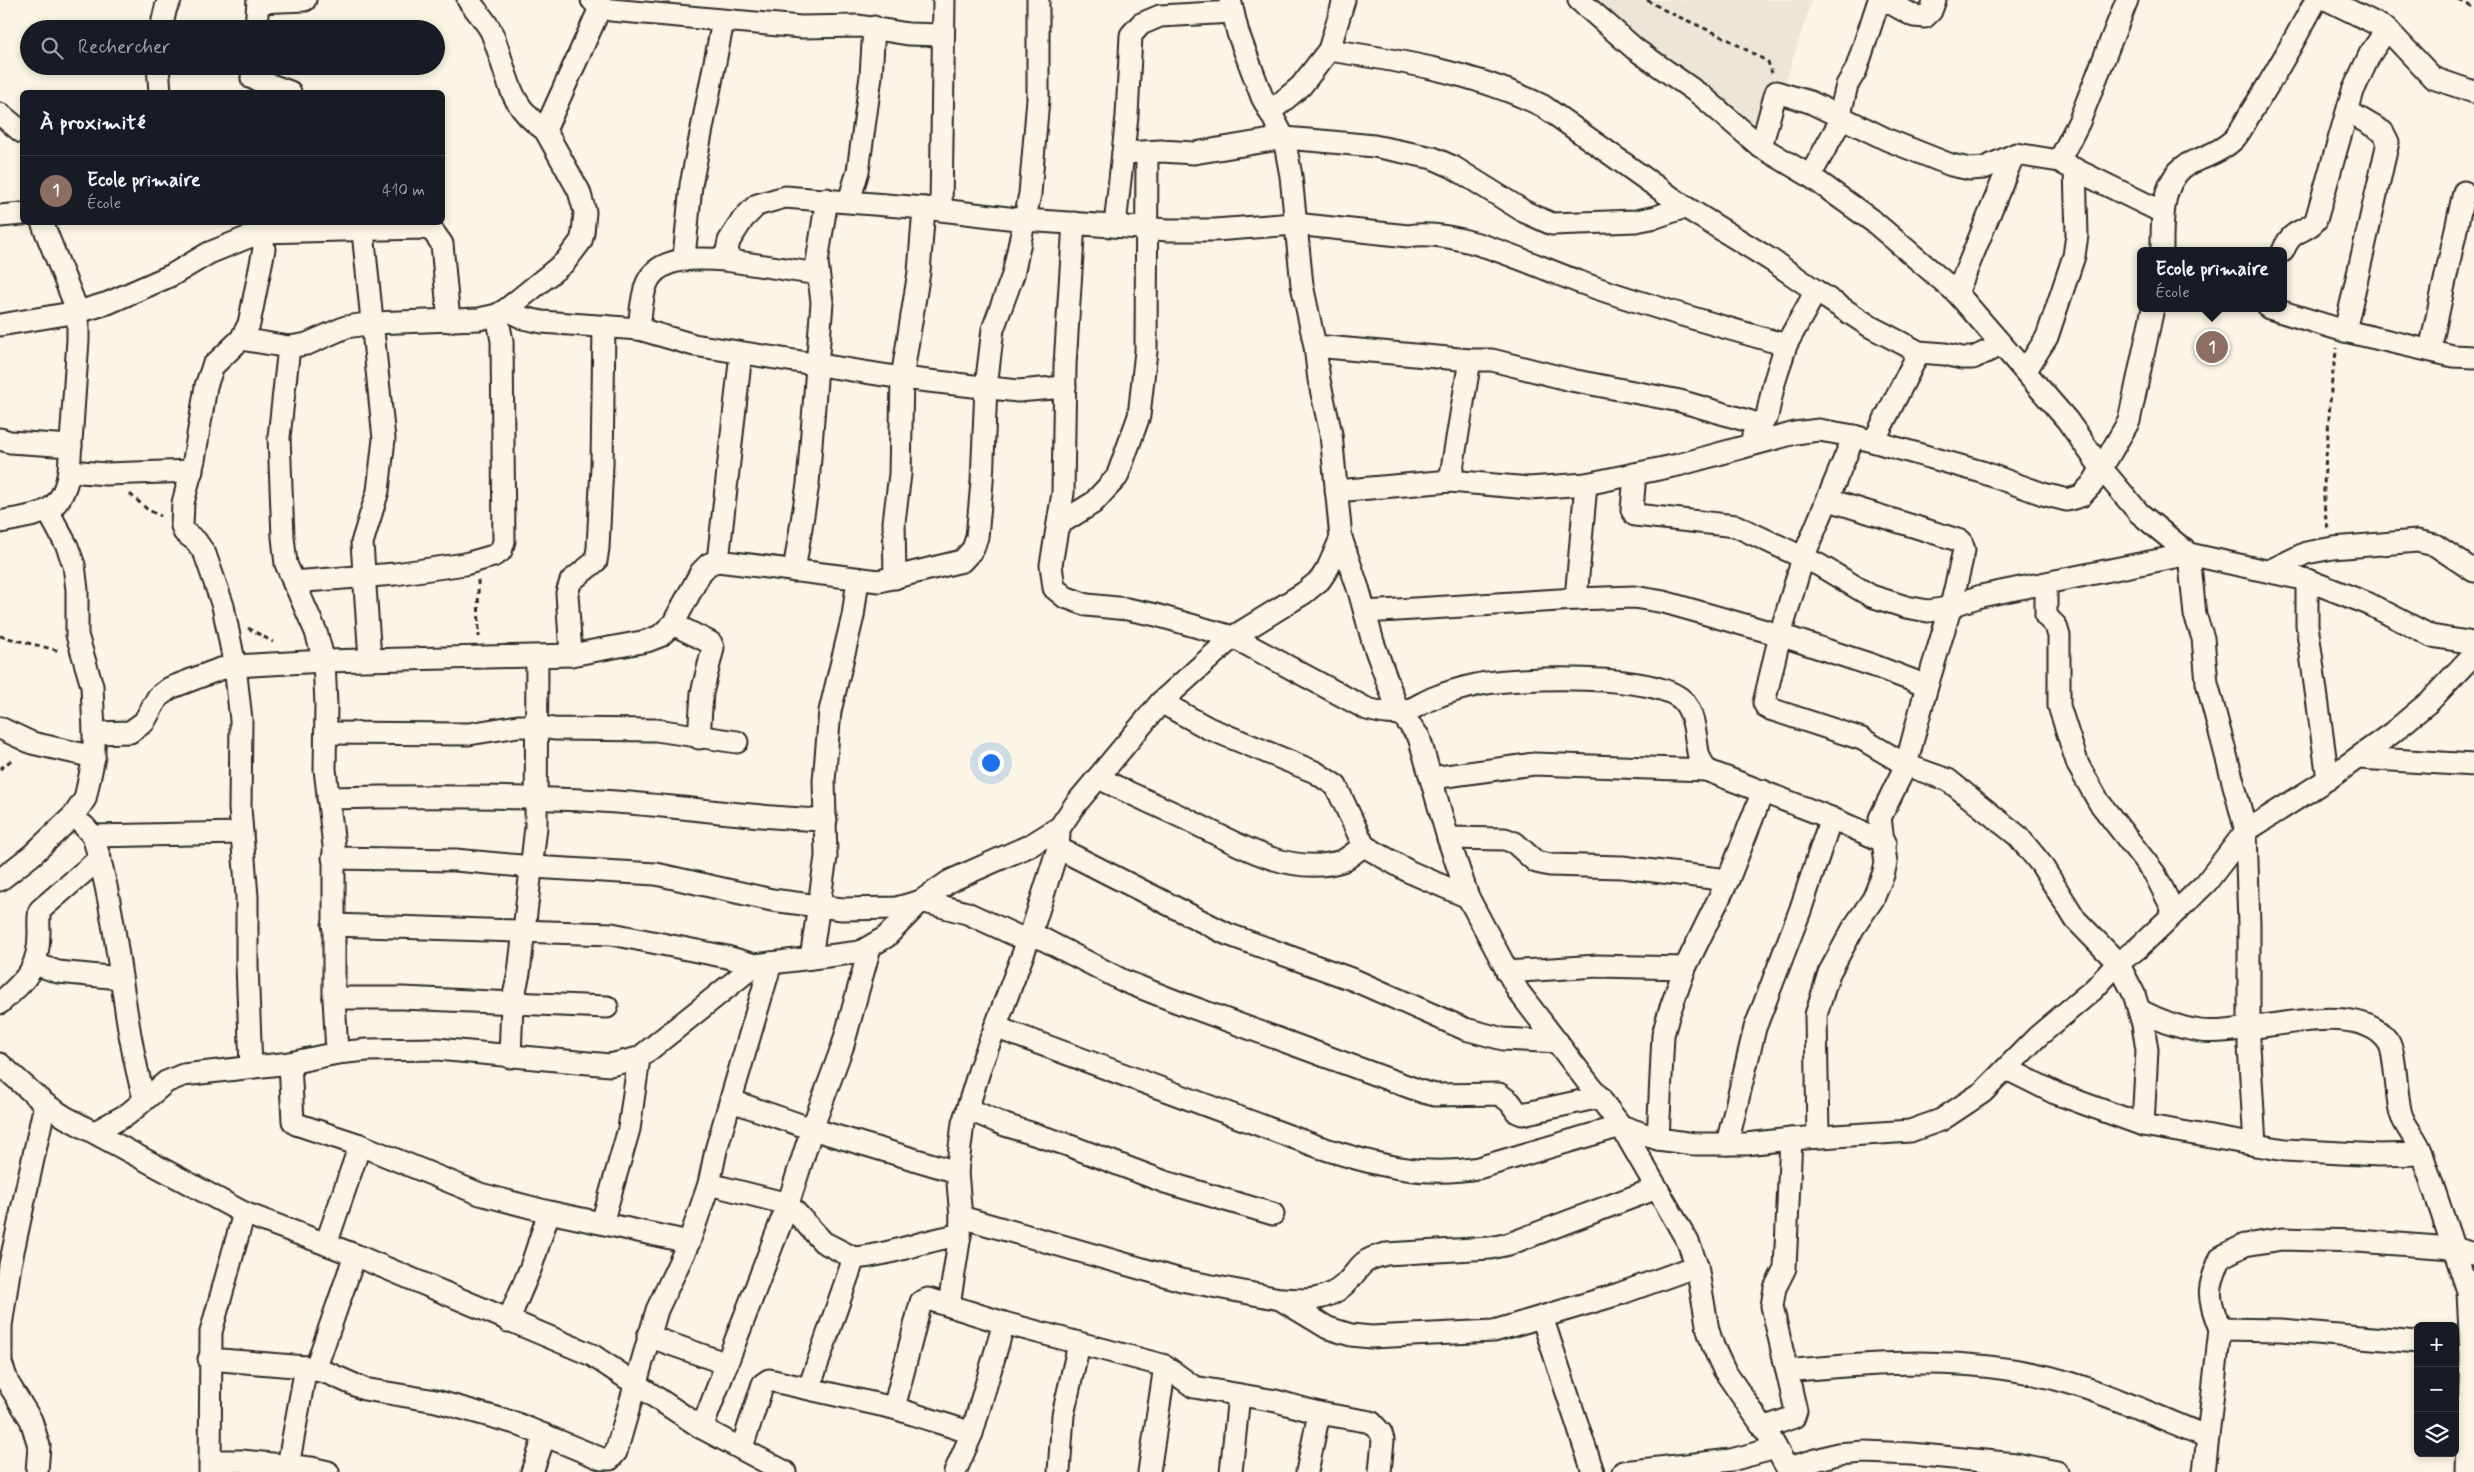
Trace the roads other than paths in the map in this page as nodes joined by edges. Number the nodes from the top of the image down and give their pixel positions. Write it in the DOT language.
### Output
graph roads {
  1 [pos="170,0"];
  2 [pos="305,0"];
  3 [pos="468,0"];
  4 [pos="944,0"];
  5 [pos="1038,0"];
  6 [pos="1344,0"];
  7 [pos="1579,0"];
  8 [pos="1879,0"];
  9 [pos="1885,0"];
  10 [pos="1935,0"];
  11 [pos="2127,0"];
  12 [pos="2316,0"];
  13 [pos="2328,0"];
  14 [pos="258,1"];
  15 [pos="596,4"];
  16 [pos="1232,6"];
  17 [pos="715,14"];
  18 [pos="163,20"];
  19 [pos="257,20"];
  20 [pos="874,27"];
  21 [pos="2387,29"];
  22 [pos="943,35"];
  23 [pos="1329,50"];
  24 [pos="159,75"];
  25 [pos="252,79"];
  26 [pos="160,90"];
  27 [pos="284,90"];
  28 [pos="2474,92"];
  29 [pos="1270,112"];
  30 [pos="2349,112"];
  31 [pos="1841,117"];
  32 [pos="2,119"];
  33 [pos="544,130"];
  34 [pos="20,131"];
  35 [pos="1284,138"];
  36 [pos="1761,147"];
  37 [pos="1147,152"];
  38 [pos="1123,153"];
  39 [pos="2013,156"];
  40 [pos="2067,165"];
  41 [pos="1810,176"];
  42 [pos="2464,192"];
  43 [pos="828,199"];
  44 [pos="849,201"];
  45 [pos="1685,207"];
  46 [pos="932,208"];
  47 [pos="2162,212"];
  48 [pos="20,214"];
  49 [pos="0,216"];
  50 [pos="1025,220"];
  51 [pos="1074,223"];
  52 [pos="1295,224"];
  53 [pos="43,225"];
  54 [pos="1115,225"];
  55 [pos="362,226"];
  56 [pos="260,227"];
  57 [pos="1147,228"];
  58 [pos="2162,247"];
  59 [pos="2285,247"];
  60 [pos="684,258"];
  61 [pos="725,260"];
  62 [pos="818,274"];
  63 [pos="1816,291"];
  64 [pos="1957,293"];
  65 [pos="78,312"];
  66 [pos="502,312"];
  67 [pos="2152,312"];
  68 [pos="2282,312"];
  69 [pos="449,321"];
  70 [pos="373,323"];
  71 [pos="0,326"];
  72 [pos="604,326"];
  73 [pos="639,329"];
  74 [pos="2344,332"];
  75 [pos="241,339"];
  76 [pos="1786,345"];
  77 [pos="2002,345"];
  78 [pos="1315,346"];
  79 [pos="288,347"];
  80 [pos="2430,350"];
  81 [pos="741,352"];
  82 [pos="1919,352"];
  83 [pos="2474,357"];
  84 [pos="1470,360"];
  85 [pos="819,365"];
  86 [pos="2026,370"];
  87 [pos="902,378"];
  88 [pos="986,387"];
  89 [pos="1066,388"];
  90 [pos="1762,425"];
  91 [pos="0,439"];
  92 [pos="1864,439"];
  93 [pos="71,446"];
  94 [pos="1743,446"];
  95 [pos="2102,469"];
  96 [pos="69,471"];
  97 [pos="192,471"];
  98 [pos="1635,474"];
  99 [pos="1450,481"];
  100 [pos="1586,484"];
  101 [pos="1336,490"];
  102 [pos="1829,500"];
  103 [pos="48,511"];
  104 [pos="0,522"];
  105 [pos="1059,524"];
  106 [pos="1341,538"];
  107 [pos="2190,554"];
  108 [pos="1803,558"];
  109 [pos="718,561"];
  110 [pos="794,571"];
  111 [pos="2269,571"];
  112 [pos="2474,571"];
  113 [pos="363,576"];
  114 [pos="895,578"];
  115 [pos="858,579"];
  116 [pos="2307,580"];
  117 [pos="293,582"];
  118 [pos="2046,584"];
  119 [pos="1576,599"];
  120 [pos="1952,606"];
  121 [pos="1365,612"];
  122 [pos="673,624"];
  123 [pos="1780,635"];
  124 [pos="1233,637"];
  125 [pos="2474,644"];
  126 [pos="2474,654"];
  127 [pos="571,655"];
  128 [pos="537,656"];
  129 [pos="370,659"];
  130 [pos="324,661"];
  131 [pos="236,666"];
  132 [pos="1927,686"];
  133 [pos="1161,702"];
  134 [pos="1401,712"];
  135 [pos="536,726"];
  136 [pos="0,728"];
  137 [pos="94,733"];
  138 [pos="326,733"];
  139 [pos="699,738"];
  140 [pos="737,742"];
  141 [pos="94,757"];
  142 [pos="2359,758"];
  143 [pos="1906,765"];
  144 [pos="2474,765"];
  145 [pos="1706,770"];
  146 [pos="1100,778"];
  147 [pos="1432,778"];
  148 [pos="2328,779"];
  149 [pos="1764,791"];
  150 [pos="328,798"];
  151 [pos="537,798"];
  152 [pos="74,815"];
  153 [pos="1832,818"];
  154 [pos="826,820"];
  155 [pos="1060,827"];
  156 [pos="2246,831"];
  157 [pos="242,833"];
  158 [pos="93,836"];
  159 [pos="1448,838"];
  160 [pos="1884,842"];
  161 [pos="1364,846"];
  162 [pos="1058,848"];
  163 [pos="100,858"];
  164 [pos="333,858"];
  165 [pos="532,867"];
  166 [pos="0,880"];
  167 [pos="1728,880"];
  168 [pos="1468,897"];
  169 [pos="921,901"];
  170 [pos="818,906"];
  171 [pos="2174,912"];
  172 [pos="333,924"];
  173 [pos="523,932"];
  174 [pos="1029,937"];
  175 [pos="870,947"];
  176 [pos="811,958"];
  177 [pos="2118,963"];
  178 [pos="35,964"];
  179 [pos="763,964"];
  180 [pos="1685,968"];
  181 [pos="1508,972"];
  182 [pos="120,978"];
  183 [pos="334,998"];
  184 [pos="0,1003"];
  185 [pos="512,1004"];
  186 [pos="607,1007"];
  187 [pos="2139,1010"];
  188 [pos="995,1027"];
  189 [pos="2249,1029"];
  190 [pos="1558,1042"];
  191 [pos="337,1053"];
  192 [pos="510,1057"];
  193 [pos="639,1058"];
  194 [pos="290,1063"];
  195 [pos="0,1064"];
  196 [pos="251,1067"];
  197 [pos="2007,1069"];
  198 [pos="144,1098"];
  199 [pos="1600,1098"];
  200 [pos="732,1101"];
  201 [pos="45,1104"];
  202 [pos="968,1109"];
  203 [pos="1621,1126"];
  204 [pos="2143,1126"];
  205 [pos="812,1129"];
  206 [pos="95,1132"];
  207 [pos="1818,1137"];
  208 [pos="1658,1139"];
  209 [pos="1791,1139"];
  210 [pos="1727,1144"];
  211 [pos="360,1145"];
  212 [pos="2255,1145"];
  213 [pos="2422,1154"];
  214 [pos="957,1172"];
  215 [pos="709,1184"];
  216 [pos="1657,1188"];
  217 [pos="788,1204"];
  218 [pos="549,1212"];
  219 [pos="244,1213"];
  220 [pos="1272,1214"];
  221 [pos="602,1223"];
  222 [pos="961,1226"];
  223 [pos="689,1242"];
  224 [pos="326,1244"];
  225 [pos="2468,1250"];
  226 [pos="355,1255"];
  227 [pos="854,1258"];
  228 [pos="1697,1266"];
  229 [pos="1280,1299"];
  230 [pos="949,1305"];
  231 [pos="1542,1317"];
  232 [pos="508,1321"];
  233 [pos="1004,1323"];
  234 [pos="2220,1329"];
  235 [pos="648,1336"];
  236 [pos="2414,1342"];
  237 [pos="1079,1344"];
  238 [pos="2463,1347"];
  239 [pos="209,1358"];
  240 [pos="727,1364"];
  241 [pos="1165,1366"];
  242 [pos="311,1368"];
  243 [pos="1787,1371"];
  244 [pos="635,1383"];
  245 [pos="809,1388"];
  246 [pos="1239,1394"];
  247 [pos="8,1398"];
  248 [pos="894,1408"];
  249 [pos="1319,1413"];
  250 [pos="702,1428"];
  251 [pos="1763,1428"];
  252 [pos="972,1432"];
  253 [pos="544,1435"];
  254 [pos="2208,1437"];
  255 [pos="742,1447"];
  256 [pos="1776,1448"];
  257 [pos="1949,1465"];
  258 [pos="211,1466"];
  259 [pos="288,1466"];
  260 [pos="1788,1470"];
  261 [pos="37,1472"];
  262 [pos="328,1472"];
  263 [pos="532,1472"];
  264 [pos="785,1472"];
  265 [pos="955,1472"];
  266 [pos="1060,1472"];
  267 [pos="1149,1472"];
  268 [pos="1231,1472"];
  269 [pos="1307,1472"];
  270 [pos="1380,1472"];
  271 [pos="1593,1472"];
  272 [pos="1623,1472"];
  273 [pos="2057,1472"];
  274 [pos="2204,1472"];
  275 [pos="2467,1472"];
  1 -- 18 [label="street"];
  2 -- 14 [label="street"];
  3 -- 33 [label="street"];
  4 -- 22 [label="street"];
  5 -- 50 [label="street"];
  6 -- 23 [label="street"];
  7 -- 36 [label="street"];
  8 -- 31 [label="street"];
  9 -- 10 [label="street"];
  11 -- 40 [label="street"];
  12 -- 47 [label="street"];
  13 -- 21 [label="street"];
  14 -- 19 [label="street"];
  15 -- 17 [label="street"];
  15 -- 33 [label="street"];
  16 -- 29 [label="street"];
  16 -- 38 [label="street"];
  17 -- 20 [label="street"];
  17 -- 60 [label="street"];
  20 -- 22 [label="street"];
  20 -- 44 [label="street"];
  21 -- 28 [label="street"];
  21 -- 30 [label="street"];
  22 -- 46 [label="street"];
  23 -- 29 [label="street"];
  23 -- 45 [label="street"];
  24 -- 26 [label="street"];
  25 -- 27 [label="street"];
  29 -- 35 [label="street"];
  30 -- 59 [label="street"];
  30 -- 74 [label="street"];
  31 -- 36 [label="street"];
  31 -- 39 [label="street"];
  31 -- 41 [label="street"];
  32 -- 34 [label="street"];
  33 -- 66 [label="street"];
  35 -- 37 [label="street"];
  35 -- 45 [label="street"];
  35 -- 52 [label="street"];
  36 -- 41 [label="street"];
  37 -- 38 [label="street"];
  37 -- 57 [label="street"];
  38 -- 54 [label="street"];
  39 -- 40 [label="street"];
  39 -- 64 [label="street"];
  40 -- 47 [label="street"];
  40 -- 86 [label="street"];
  41 -- 64 [label="street"];
  42 -- 80 [label="street"];
  43 -- 44 [label="street"];
  43 -- 61 [label="street"];
  43 -- 62 [label="street"];
  44 -- 46 [label="street"];
  45 -- 63 [label="street"];
  46 -- 50 [label="street"];
  46 -- 87 [label="street"];
  47 -- 58 [label="street"];
  48 -- 49 [label="street"];
  50 -- 51 [label="street"];
  50 -- 88 [label="street"];
  51 -- 54 [label="street"];
  51 -- 89 [label="street"];
  52 -- 57 [label="street"];
  52 -- 76 [label="street"];
  52 -- 78 [label="street"];
  53 -- 65 [label="street"];
  54 -- 57 [label="street"];
  55 -- 56 [label="street"];
  55 -- 69 [label="street"];
  55 -- 70 [label="street"];
  56 -- 65 [label="street"];
  56 -- 75 [label="street"];
  57 -- 105 [label="street"];
  60 -- 61 [label="street"];
  60 -- 73 [label="street"];
  61 -- 62 [label="street"];
  62 -- 85 [label="street"];
  63 -- 76 [label="street"];
  63 -- 82 [label="street"];
  64 -- 77 [label="street"];
  65 -- 71 [label="street"];
  65 -- 93 [label="street"];
  66 -- 69 [label="street"];
  66 -- 72 [label="street"];
  66 -- 113 [label="street"];
  67 -- 95 [label="street"];
  68 -- 74 [label="street"];
  69 -- 70 [label="street"];
  70 -- 79 [label="street"];
  70 -- 113 [label="street"];
  72 -- 73 [label="street"];
  72 -- 127 [label="street"];
  73 -- 81 [label="street"];
  74 -- 80 [label="street"];
  75 -- 79 [label="street"];
  75 -- 97 [label="street"];
  76 -- 90 [label="street"];
  77 -- 82 [label="street"];
  77 -- 86 [label="street"];
  78 -- 84 [label="street"];
  78 -- 101 [label="street"];
  79 -- 117 [label="street"];
  80 -- 83 [label="street"];
  81 -- 85 [label="street"];
  81 -- 109 [label="street"];
  82 -- 92 [label="street"];
  84 -- 90 [label="street"];
  84 -- 99 [label="street"];
  85 -- 87 [label="street"];
  85 -- 110 [label="street"];
  86 -- 95 [label="street"];
  87 -- 88 [label="street"];
  87 -- 114 [label="street"];
  88 -- 89 [label="street"];
  88 -- 114 [label="street"];
  89 -- 105 [label="street"];
  90 -- 94 [label="street"];
  91 -- 93 [label="street"];
  92 -- 94 [label="street"];
  92 -- 95 [label="street"];
  92 -- 102 [label="street"];
  93 -- 96 [label="street"];
  94 -- 98 [label="street"];
  95 -- 107 [label="street"];
  96 -- 97 [label="street"];
  96 -- 103 [label="street"];
  97 -- 131 [label="street"];
  98 -- 100 [label="street"];
  98 -- 108 [label="street"];
  99 -- 100 [label="street"];
  99 -- 101 [label="street"];
  100 -- 119 [label="street"];
  101 -- 106 [label="street"];
  102 -- 108 [label="street"];
  102 -- 120 [label="street"];
  103 -- 104 [label="street"];
  103 -- 137 [label="street"];
  105 -- 124 [label="street"];
  106 -- 121 [label="street"];
  106 -- 124 [label="street"];
  107 -- 111 [label="street"];
  107 -- 118 [label="street"];
  107 -- 156 [label="street"];
  108 -- 120 [label="street"];
  108 -- 123 [label="street"];
  109 -- 110 [label="street"];
  109 -- 122 [label="street"];
  110 -- 115 [label="street"];
  111 -- 112 [label="street"];
  111 -- 116 [label="street"];
  113 -- 117 [label="street"];
  113 -- 129 [label="street"];
  114 -- 115 [label="street"];
  115 -- 154 [label="street"];
  116 -- 125 [label="street"];
  116 -- 148 [label="street"];
  117 -- 130 [label="street"];
  118 -- 120 [label="street"];
  118 -- 171 [label="street"];
  119 -- 121 [label="street"];
  119 -- 123 [label="street"];
  120 -- 132 [label="street"];
  121 -- 134 [label="street"];
  122 -- 127 [label="street"];
  122 -- 139 [label="street"];
  123 -- 132 [label="street"];
  123 -- 143 [label="street"];
  124 -- 133 [label="street"];
  124 -- 134 [label="street"];
  126 -- 142 [label="street"];
  127 -- 128 [label="street"];
  128 -- 129 [label="street"];
  128 -- 135 [label="street"];
  129 -- 130 [label="street"];
  130 -- 131 [label="street"];
  130 -- 138 [label="street"];
  131 -- 137 [label="street"];
  131 -- 157 [label="street"];
  132 -- 143 [label="street"];
  133 -- 146 [label="street"];
  133 -- 161 [label="street"];
  134 -- 145 [label="street"];
  134 -- 147 [label="street"];
  135 -- 138 [label="street"];
  135 -- 139 [label="street"];
  135 -- 151 [label="street"];
  136 -- 141 [label="street"];
  137 -- 141 [label="street"];
  138 -- 150 [label="street"];
  139 -- 140 [label="street"];
  141 -- 152 [label="street"];
  142 -- 144 [label="street"];
  142 -- 148 [label="street"];
  143 -- 160 [label="street"];
  143 -- 177 [label="street"];
  145 -- 147 [label="street"];
  145 -- 149 [label="street"];
  146 -- 155 [label="street"];
  146 -- 161 [label="street"];
  147 -- 159 [label="street"];
  148 -- 156 [label="street"];
  149 -- 153 [label="street"];
  149 -- 167 [label="street"];
  150 -- 151 [label="street"];
  150 -- 164 [label="street"];
  151 -- 154 [label="street"];
  151 -- 165 [label="street"];
  152 -- 158 [label="street"];
  152 -- 166 [label="street"];
  153 -- 160 [label="street"];
  153 -- 210 [label="street"];
  154 -- 170 [label="street"];
  155 -- 162 [label="street"];
  155 -- 169 [label="street"];
  156 -- 171 [label="street"];
  156 -- 189 [label="street"];
  157 -- 158 [label="street"];
  157 -- 196 [label="street"];
  158 -- 163 [label="street"];
  159 -- 167 [label="street"];
  159 -- 168 [label="street"];
  160 -- 207 [label="street"];
  161 -- 168 [label="street"];
  162 -- 174 [label="street"];
  162 -- 190 [label="street"];
  163 -- 178 [label="street"];
  163 -- 182 [label="street"];
  164 -- 165 [label="street"];
  164 -- 172 [label="street"];
  165 -- 170 [label="street"];
  165 -- 173 [label="street"];
  167 -- 180 [label="street"];
  168 -- 181 [label="street"];
  169 -- 170 [label="street"];
  169 -- 174 [label="street"];
  169 -- 175 [label="street"];
  170 -- 176 [label="street"];
  171 -- 177 [label="street"];
  172 -- 173 [label="street"];
  172 -- 183 [label="street"];
  173 -- 179 [label="street"];
  173 -- 185 [label="street"];
  174 -- 188 [label="street"];
  174 -- 199 [label="street"];
  175 -- 176 [label="street"];
  175 -- 205 [label="street"];
  176 -- 179 [label="street"];
  177 -- 187 [label="street"];
  177 -- 197 [label="street"];
  178 -- 182 [label="street"];
  178 -- 184 [label="street"];
  179 -- 193 [label="street"];
  179 -- 200 [label="street"];
  180 -- 181 [label="street"];
  180 -- 208 [label="street"];
  181 -- 190 [label="street"];
  182 -- 198 [label="street"];
  183 -- 185 [label="street"];
  183 -- 191 [label="street"];
  185 -- 186 [label="street"];
  185 -- 192 [label="street"];
  187 -- 189 [label="street"];
  187 -- 204 [label="street"];
  188 -- 202 [label="street"];
  188 -- 203 [label="street"];
  189 -- 212 [label="street"];
  189 -- 213 [label="street"];
  190 -- 199 [label="street"];
  191 -- 192 [label="street"];
  191 -- 194 [label="street"];
  192 -- 193 [label="street"];
  193 -- 221 [label="street"];
  194 -- 196 [label="street"];
  194 -- 211 [label="street"];
  195 -- 201 [label="street"];
  196 -- 198 [label="street"];
  197 -- 204 [label="street"];
  197 -- 207 [label="street"];
  198 -- 206 [label="street"];
  199 -- 203 [label="street"];
  200 -- 205 [label="street"];
  200 -- 215 [label="street"];
  201 -- 206 [label="street"];
  201 -- 247 [label="street"];
  202 -- 214 [label="street"];
  202 -- 220 [label="street"];
  203 -- 208 [label="street"];
  203 -- 216 [label="street"];
  204 -- 212 [label="street"];
  205 -- 214 [label="street"];
  205 -- 217 [label="street"];
  206 -- 219 [label="street"];
  207 -- 209 [label="street"];
  208 -- 210 [label="street"];
  209 -- 210 [label="street"];
  209 -- 243 [label="street"];
  211 -- 218 [label="street"];
  211 -- 224 [label="street"];
  212 -- 213 [label="street"];
  213 -- 225 [label="street"];
  214 -- 222 [label="street"];
  215 -- 217 [label="street"];
  215 -- 223 [label="street"];
  216 -- 228 [label="street"];
  216 -- 229 [label="street"];
  217 -- 227 [label="street"];
  217 -- 240 [label="street"];
  218 -- 221 [label="street"];
  218 -- 232 [label="street"];
  219 -- 224 [label="street"];
  219 -- 239 [label="street"];
  221 -- 223 [label="street"];
  222 -- 227 [label="street"];
  222 -- 229 [label="street"];
  222 -- 230 [label="street"];
  223 -- 235 [label="street"];
  224 -- 226 [label="street"];
  225 -- 234 [label="street"];
  225 -- 238 [label="street"];
  226 -- 232 [label="street"];
  226 -- 242 [label="street"];
  227 -- 245 [label="street"];
  228 -- 231 [label="street"];
  228 -- 251 [label="street"];
  229 -- 231 [label="street"];
  230 -- 233 [label="street"];
  230 -- 248 [label="street"];
  231 -- 271 [label="street"];
  232 -- 244 [label="street"];
  233 -- 237 [label="street"];
  233 -- 252 [label="street"];
  234 -- 236 [label="street"];
  234 -- 254 [label="street"];
  235 -- 240 [label="street"];
  235 -- 244 [label="street"];
  237 -- 241 [label="street"];
  237 -- 266 [label="street"];
  238 -- 275 [label="street"];
  239 -- 242 [label="street"];
  239 -- 258 [label="street"];
  240 -- 250 [label="street"];
  241 -- 246 [label="street"];
  241 -- 267 [label="street"];
  242 -- 253 [label="street"];
  242 -- 259 [label="street"];
  243 -- 251 [label="street"];
  243 -- 254 [label="street"];
  244 -- 250 [label="street"];
  244 -- 253 [label="street"];
  245 -- 248 [label="street"];
  245 -- 255 [label="street"];
  246 -- 249 [label="street"];
  246 -- 268 [label="street"];
  247 -- 261 [label="street"];
  248 -- 252 [label="street"];
  249 -- 269 [label="street"];
  249 -- 270 [label="street"];
  250 -- 255 [label="street"];
  251 -- 256 [label="street"];
  252 -- 265 [label="street"];
  253 -- 263 [label="street"];
  254 -- 274 [label="street"];
  255 -- 264 [label="street"];
  256 -- 260 [label="street"];
  256 -- 272 [label="street"];
  257 -- 260 [label="street"];
  257 -- 273 [label="street"];
  258 -- 259 [label="street"];
  259 -- 262 [label="street"];
}
